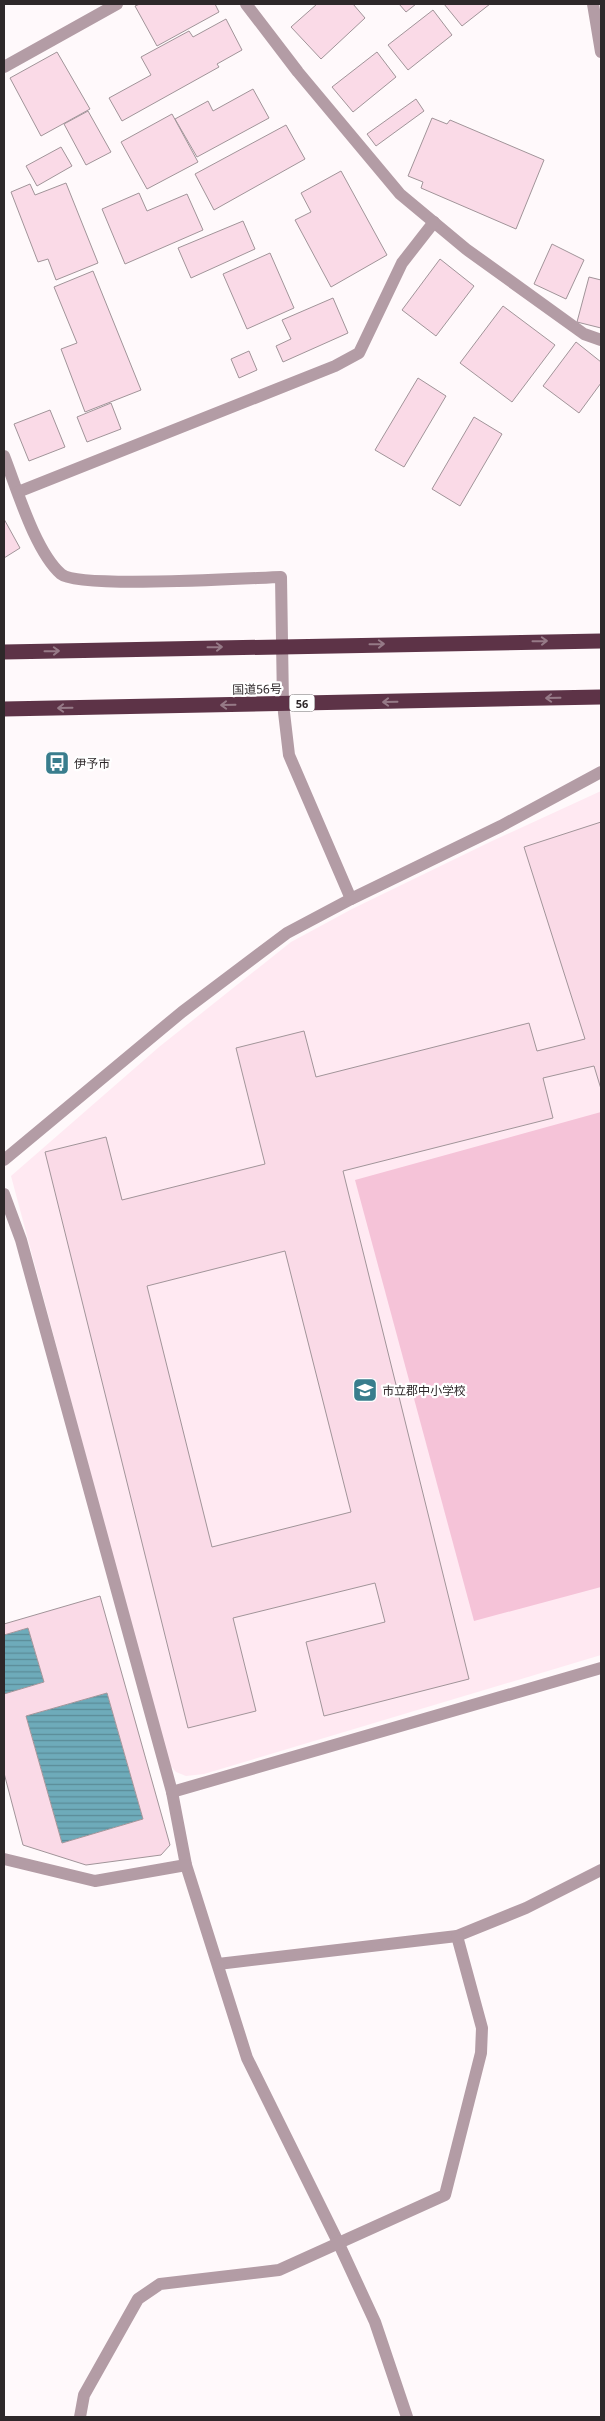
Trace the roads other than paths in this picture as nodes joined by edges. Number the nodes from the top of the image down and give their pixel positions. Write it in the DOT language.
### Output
graph roads {
  1 [pos="117,4"];
  2 [pos="246,4"];
  3 [pos="593,4"];
  4 [pos="601,52"];
  5 [pos="4,67"];
  6 [pos="434,222"];
  7 [pos="601,340"];
  8 [pos="4,456"];
  9 [pos="12,486"];
  10 [pos="601,640"];
  11 [pos="282,646"];
  12 [pos="4,652"];
  13 [pos="601,697"];
  14 [pos="283,704"];
  15 [pos="4,709"];
  16 [pos="601,772"];
  17 [pos="351,899"];
  18 [pos="4,1160"];
  19 [pos="4,1194"];
  20 [pos="601,1668"];
  21 [pos="172,1792"];
  22 [pos="4,1858"];
  23 [pos="186,1865"];
  24 [pos="601,1870"];
  25 [pos="457,1936"];
  26 [pos="218,1964"];
  27 [pos="338,2242"];
  28 [pos="80,2417"];
  29 [pos="408,2417"];
  1 -- 5 [label="street"];
  2 -- 6 [label="street"];
  3 -- 4 [label="street"];
  6 -- 7 [label="street"];
  6 -- 9 [label="street"];
  8 -- 9 [label="street"];
  9 -- 11 [label="street"];
  11 -- 10 [label="highway, one-way"];
  12 -- 11 [label="highway, one-way"];
  11 -- 14 [label="street"];
  13 -- 14 [label="highway, 国道56号 / 56, one-way"];
  14 -- 15 [label="highway, 国道56号 / 56, one-way"];
  14 -- 17 [label="street"];
  16 -- 17 [label="street"];
  17 -- 18 [label="street"];
  19 -- 21 [label="street"];
  20 -- 21 [label="street"];
  21 -- 23 [label="street"];
  22 -- 23 [label="street"];
  23 -- 26 [label="street"];
  24 -- 25 [label="street"];
  25 -- 26 [label="street"];
  25 -- 27 [label="street"];
  26 -- 27 [label="street"];
  27 -- 28 [label="street"];
  27 -- 29 [label="street"];
}
